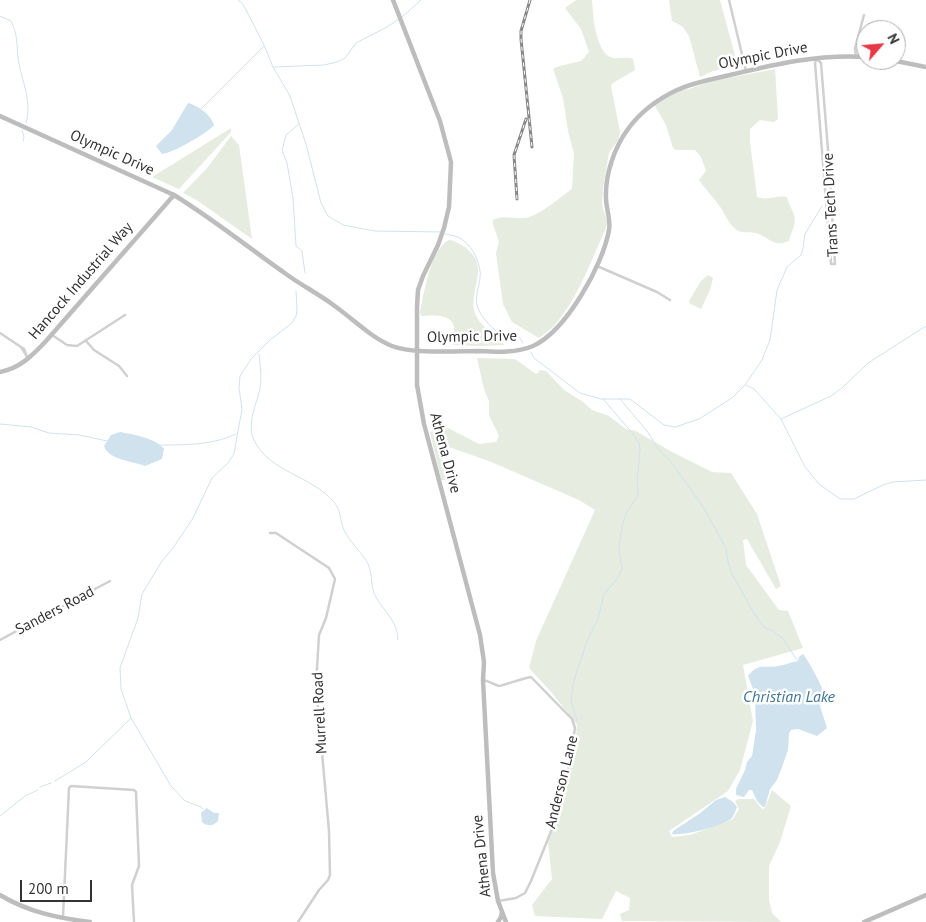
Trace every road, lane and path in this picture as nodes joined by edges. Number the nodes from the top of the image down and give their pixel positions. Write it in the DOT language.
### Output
graph roads {
  1 [pos="393,0"];
  2 [pos="729,0"];
  3 [pos="864,15"];
  4 [pos="863,20"];
  5 [pos="856,44"];
  6 [pos="856,56"];
  7 [pos="817,59"];
  8 [pos="906,63"];
  9 [pos="926,67"];
  10 [pos="746,71"];
  11 [pos="0,116"];
  12 [pos="824,162"];
  13 [pos="829,162"];
  14 [pos="174,195"];
  15 [pos="826,196"];
  16 [pos="832,196"];
  17 [pos="834,229"];
  18 [pos="829,230"];
  19 [pos="597,266"];
  20 [pos="670,300"];
  21 [pos="125,315"];
  22 [pos="0,333"];
  23 [pos="52,335"];
  24 [pos="86,341"];
  25 [pos="417,350"];
  26 [pos="27,357"];
  27 [pos="0,372"];
  28 [pos="127,376"];
  29 [pos="270,533"];
  30 [pos="110,581"];
  31 [pos="0,640"];
  32 [pos="483,680"];
  33 [pos="0,895"];
  34 [pos="926,895"];
  35 [pos="498,901"];
  36 [pos="502,910"];
  37 [pos="63,918"];
  38 [pos="90,922"];
  39 [pos="134,922"];
  40 [pos="298,922"];
  41 [pos="498,922"];
  42 [pos="506,922"];
  43 [pos="864,922"];
  1 -- 25 [label="street, Athena Drive"];
  2 -- 10 [label="street"];
  3 -- 4 [label="street"];
  5 -- 6 [label="street"];
  6 -- 7 [label="street, Olympic Drive"];
  7 -- 10 [label="street, Olympic Drive"];
  7 -- 12 [label="street, Trans Tech Drive"];
  7 -- 13 [label="street, Trans Tech Drive"];
  8 -- 9 [label="street"];
  10 -- 19 [label="street, Olympic Drive"];
  11 -- 14 [label="street, Olympic Drive"];
  12 -- 13 [label="street"];
  12 -- 15 [label="street, Trans Tech Drive"];
  13 -- 16 [label="street, Trans Tech Drive"];
  14 -- 23 [label="street, Hancock Industrial Way"];
  14 -- 25 [label="street, Olympic Drive"];
  15 -- 16 [label="street"];
  15 -- 18 [label="street, Trans Tech Drive"];
  16 -- 17 [label="street, Trans Tech Drive"];
  17 -- 18 [label="street"];
  17 -- 18 [label="street, Trans Tech Drive"];
  19 -- 20 [label="street"];
  19 -- 25 [label="street, Olympic Drive"];
  21 -- 24 [label="street"];
  22 -- 26 [label="street"];
  23 -- 24 [label="street"];
  23 -- 26 [label="street, Hancock Industrial Way"];
  24 -- 28 [label="street"];
  25 -- 32 [label="street, Athena Drive"];
  26 -- 27 [label="street, Hancock Industrial Way"];
  29 -- 40 [label="street, Murrell Road"];
  30 -- 31 [label="street, Sanders Road"];
  32 -- 35 [label="street, Athena Drive"];
  32 -- 35 [label="street, Anderson Lane"];
  33 -- 37 [label="street"];
  34 -- 43 [label="street"];
  35 -- 36 [label="street, Athena Drive"];
  36 -- 41 [label="street"];
  36 -- 42 [label="street, Athena Drive"];
  37 -- 38 [label="street"];
  37 -- 39 [label="street"];
}
